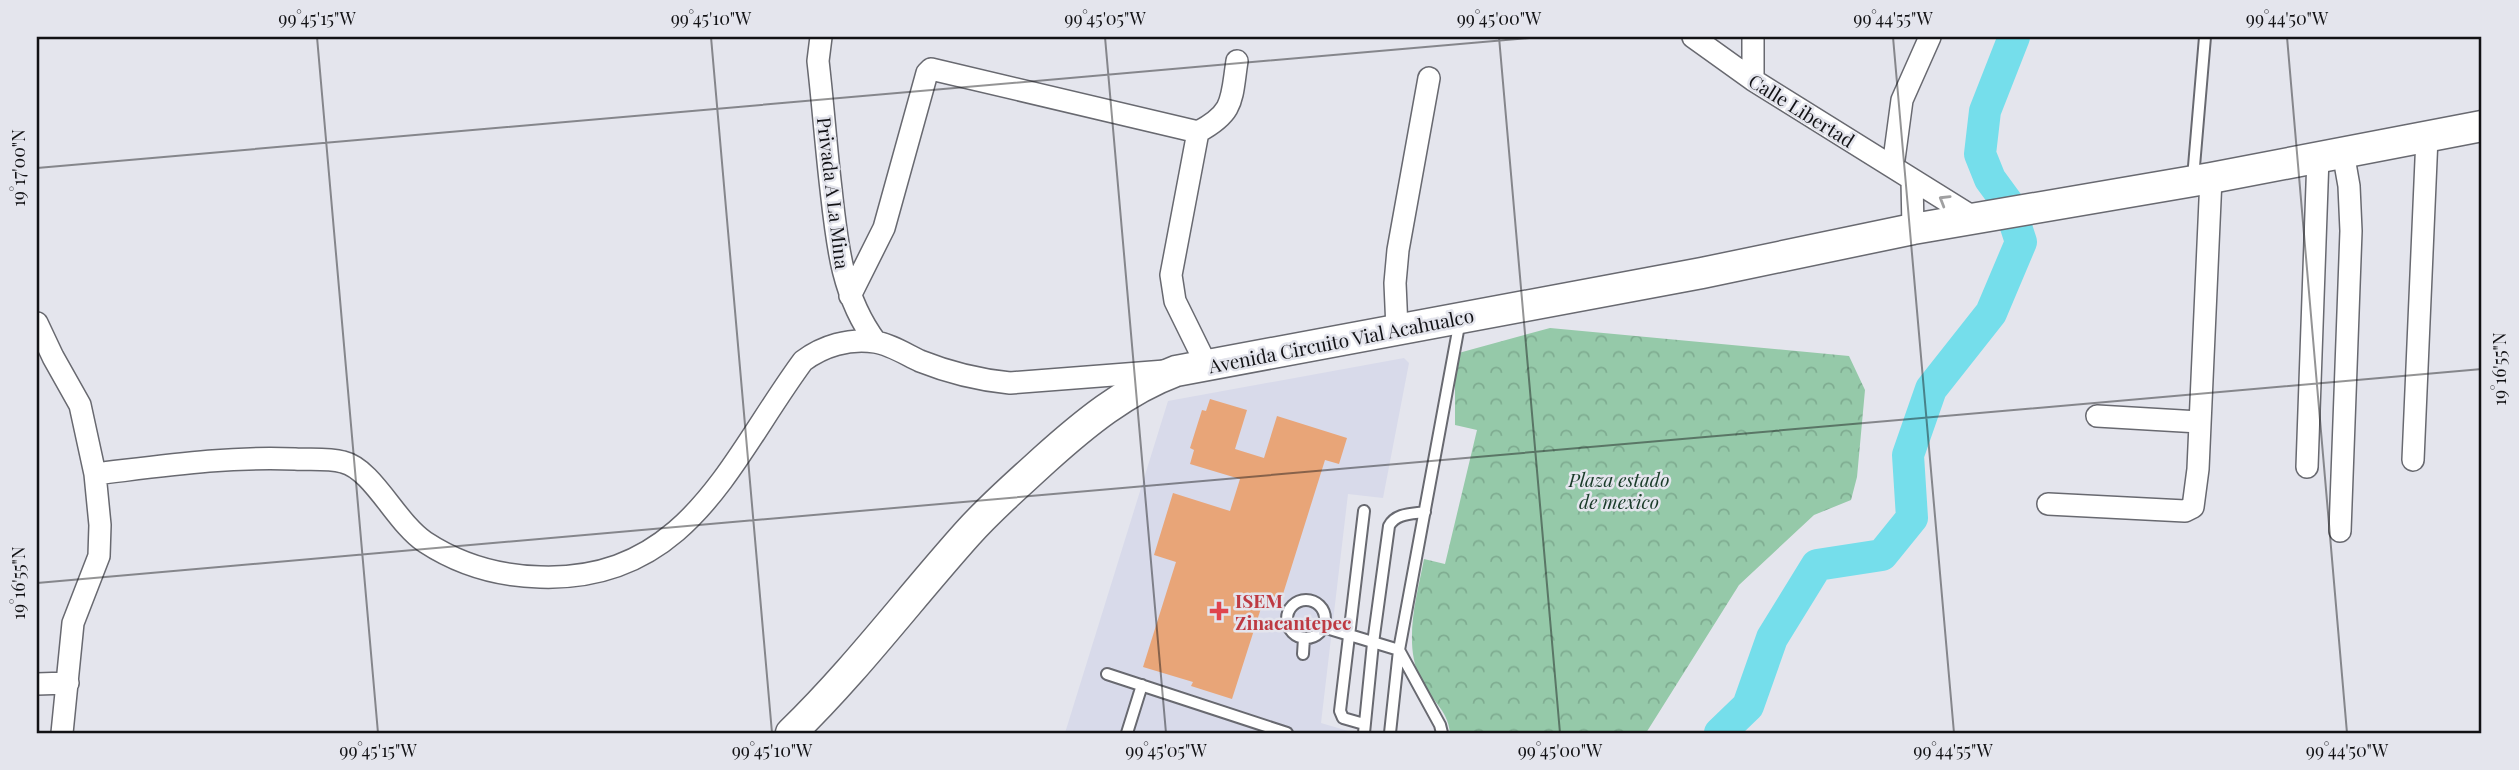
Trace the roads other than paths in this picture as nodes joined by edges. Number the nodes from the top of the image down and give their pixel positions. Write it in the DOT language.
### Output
graph roads {
  1 [pos="821,37"];
  2 [pos="1693,37"];
  3 [pos="1753,37"];
  4 [pos="1930,37"];
  5 [pos="2205,37"];
  6 [pos="1237,61"];
  7 [pos="1429,78"];
  8 [pos="1753,80"];
  9 [pos="2482,127"];
  10 [pos="1198,132"];
  11 [pos="2427,137"];
  12 [pos="2330,155"];
  13 [pos="1893,167"];
  14 [pos="2202,179"];
  15 [pos="1912,180"];
  16 [pos="1985,218"];
  17 [pos="1913,229"];
  18 [pos="850,296"];
  19 [pos="1461,317"];
  20 [pos="37,323"];
  21 [pos="1397,328"];
  22 [pos="2311,338"];
  23 [pos="2347,340"];
  24 [pos="876,342"];
  25 [pos="1207,366"];
  26 [pos="1176,371"];
  27 [pos="2097,416"];
  28 [pos="2199,422"];
  29 [pos="2413,460"];
  30 [pos="2307,467"];
  31 [pos="95,474"];
  32 [pos="2048,504"];
  33 [pos="1364,511"];
  34 [pos="1425,512"];
  35 [pos="2340,531"];
  36 [pos="1324,627"];
  37 [pos="1349,636"];
  38 [pos="1304,638"];
  39 [pos="1373,643"];
  40 [pos="1399,650"];
  41 [pos="1303,654"];
  42 [pos="1107,674"];
  43 [pos="68,683"];
  44 [pos="37,684"];
  45 [pos="1142,685"];
  46 [pos="1364,729"];
  47 [pos="62,733"];
  48 [pos="791,733"];
  49 [pos="1127,733"];
  50 [pos="1287,733"];
  51 [pos="1390,733"];
  52 [pos="1442,733"];
  1 -- 18 [label="street, Privada A La Mina"];
  2 -- 8 [label="street, Calle Libertad"];
  3 -- 8 [label="street"];
  4 -- 13 [label="street"];
  5 -- 14 [label="lane"];
  6 -- 10 [label="street"];
  7 -- 21 [label="street"];
  8 -- 13 [label="street, Calle Libertad"];
  9 -- 11 [label="street, Avenida Circuito Vial Acahualco"];
  10 -- 18 [label="street"];
  10 -- 25 [label="street"];
  11 -- 12 [label="street, Avenida Circuito Vial Acahualco"];
  11 -- 29 [label="street"];
  12 -- 14 [label="street, Avenida Circuito Vial Acahualco"];
  12 -- 22 [label="street"];
  12 -- 23 [label="street"];
  13 -- 15 [label="street, Calle Libertad"];
  14 -- 16 [label="street, Avenida Circuito Vial Acahualco"];
  14 -- 28 [label="street"];
  16 -- 15 [label="street, Calle Libertad, one-way"];
  15 -- 17 [label="street"];
  16 -- 17 [label="street, Avenida Circuito Vial Acahualco"];
  17 -- 19 [label="street, Avenida Circuito Vial Acahualco"];
  18 -- 24 [label="street, Privada A La Mina"];
  19 -- 21 [label="street, Avenida Circuito Vial Acahualco"];
  19 -- 34 [label="lane"];
  20 -- 31 [label="street"];
  21 -- 25 [label="street, Avenida Circuito Vial Acahualco"];
  22 -- 23 [label="street"];
  22 -- 30 [label="street"];
  23 -- 35 [label="street"];
  24 -- 26 [label="street"];
  24 -- 31 [label="street"];
  25 -- 26 [label="street, Avenida Circuito Vial Acahualco"];
  26 -- 48 [label="street, Avenida Circuito Vial Acahualco"];
  27 -- 28 [label="street"];
  28 -- 32 [label="street"];
  31 -- 43 [label="street"];
  33 -- 37 [label="lane"];
  34 -- 39 [label="lane"];
  34 -- 40 [label="lane"];
  36 -- 37 [label="lane"];
  36 -- 38 [label="lane"];
  36 -- 38 [label="lane"];
  37 -- 39 [label="lane"];
  37 -- 46 [label="lane"];
  38 -- 41 [label="lane"];
  39 -- 40 [label="lane"];
  39 -- 46 [label="lane"];
  40 -- 51 [label="lane"];
  40 -- 52 [label="lane"];
  42 -- 45 [label="lane"];
  43 -- 44 [label="street"];
  43 -- 47 [label="street"];
  45 -- 49 [label="lane"];
  45 -- 50 [label="lane"];
}
